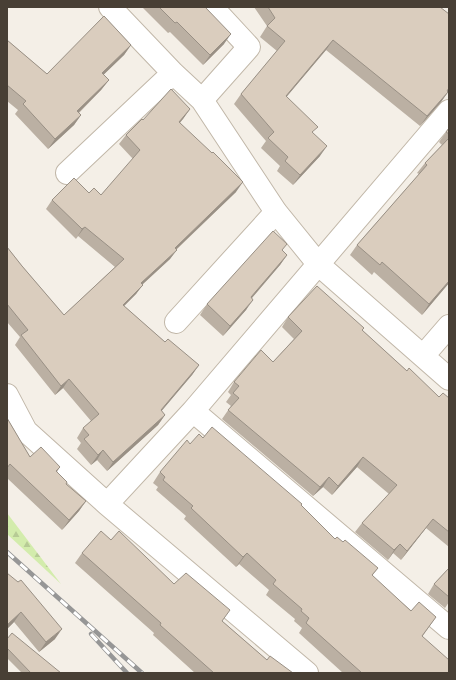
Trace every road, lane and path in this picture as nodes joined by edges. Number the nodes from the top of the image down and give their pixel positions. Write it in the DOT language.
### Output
graph roads {
  1 [pos="110,7"];
  2 [pos="212,7"];
  3 [pos="173,73"];
  4 [pos="202,100"];
  5 [pos="449,111"];
  6 [pos="67,173"];
  7 [pos="276,212"];
  8 [pos="320,264"];
  9 [pos="176,322"];
  10 [pos="449,326"];
  11 [pos="423,356"];
  12 [pos="449,379"];
  13 [pos="7,395"];
  14 [pos="193,411"];
  15 [pos="107,504"];
  16 [pos="449,628"];
  17 [pos="307,673"];
  1 -- 3 [label="street"];
  2 -- 4 [label="street"];
  3 -- 4 [label="street"];
  3 -- 6 [label="street"];
  4 -- 7 [label="street"];
  5 -- 8 [label="street"];
  7 -- 8 [label="street"];
  7 -- 9 [label="street"];
  8 -- 11 [label="street"];
  8 -- 14 [label="street"];
  10 -- 11 [label="street"];
  11 -- 12 [label="street"];
  13 -- 15 [label="street"];
  14 -- 15 [label="street"];
  14 -- 16 [label="street"];
  15 -- 17 [label="street"];
}
